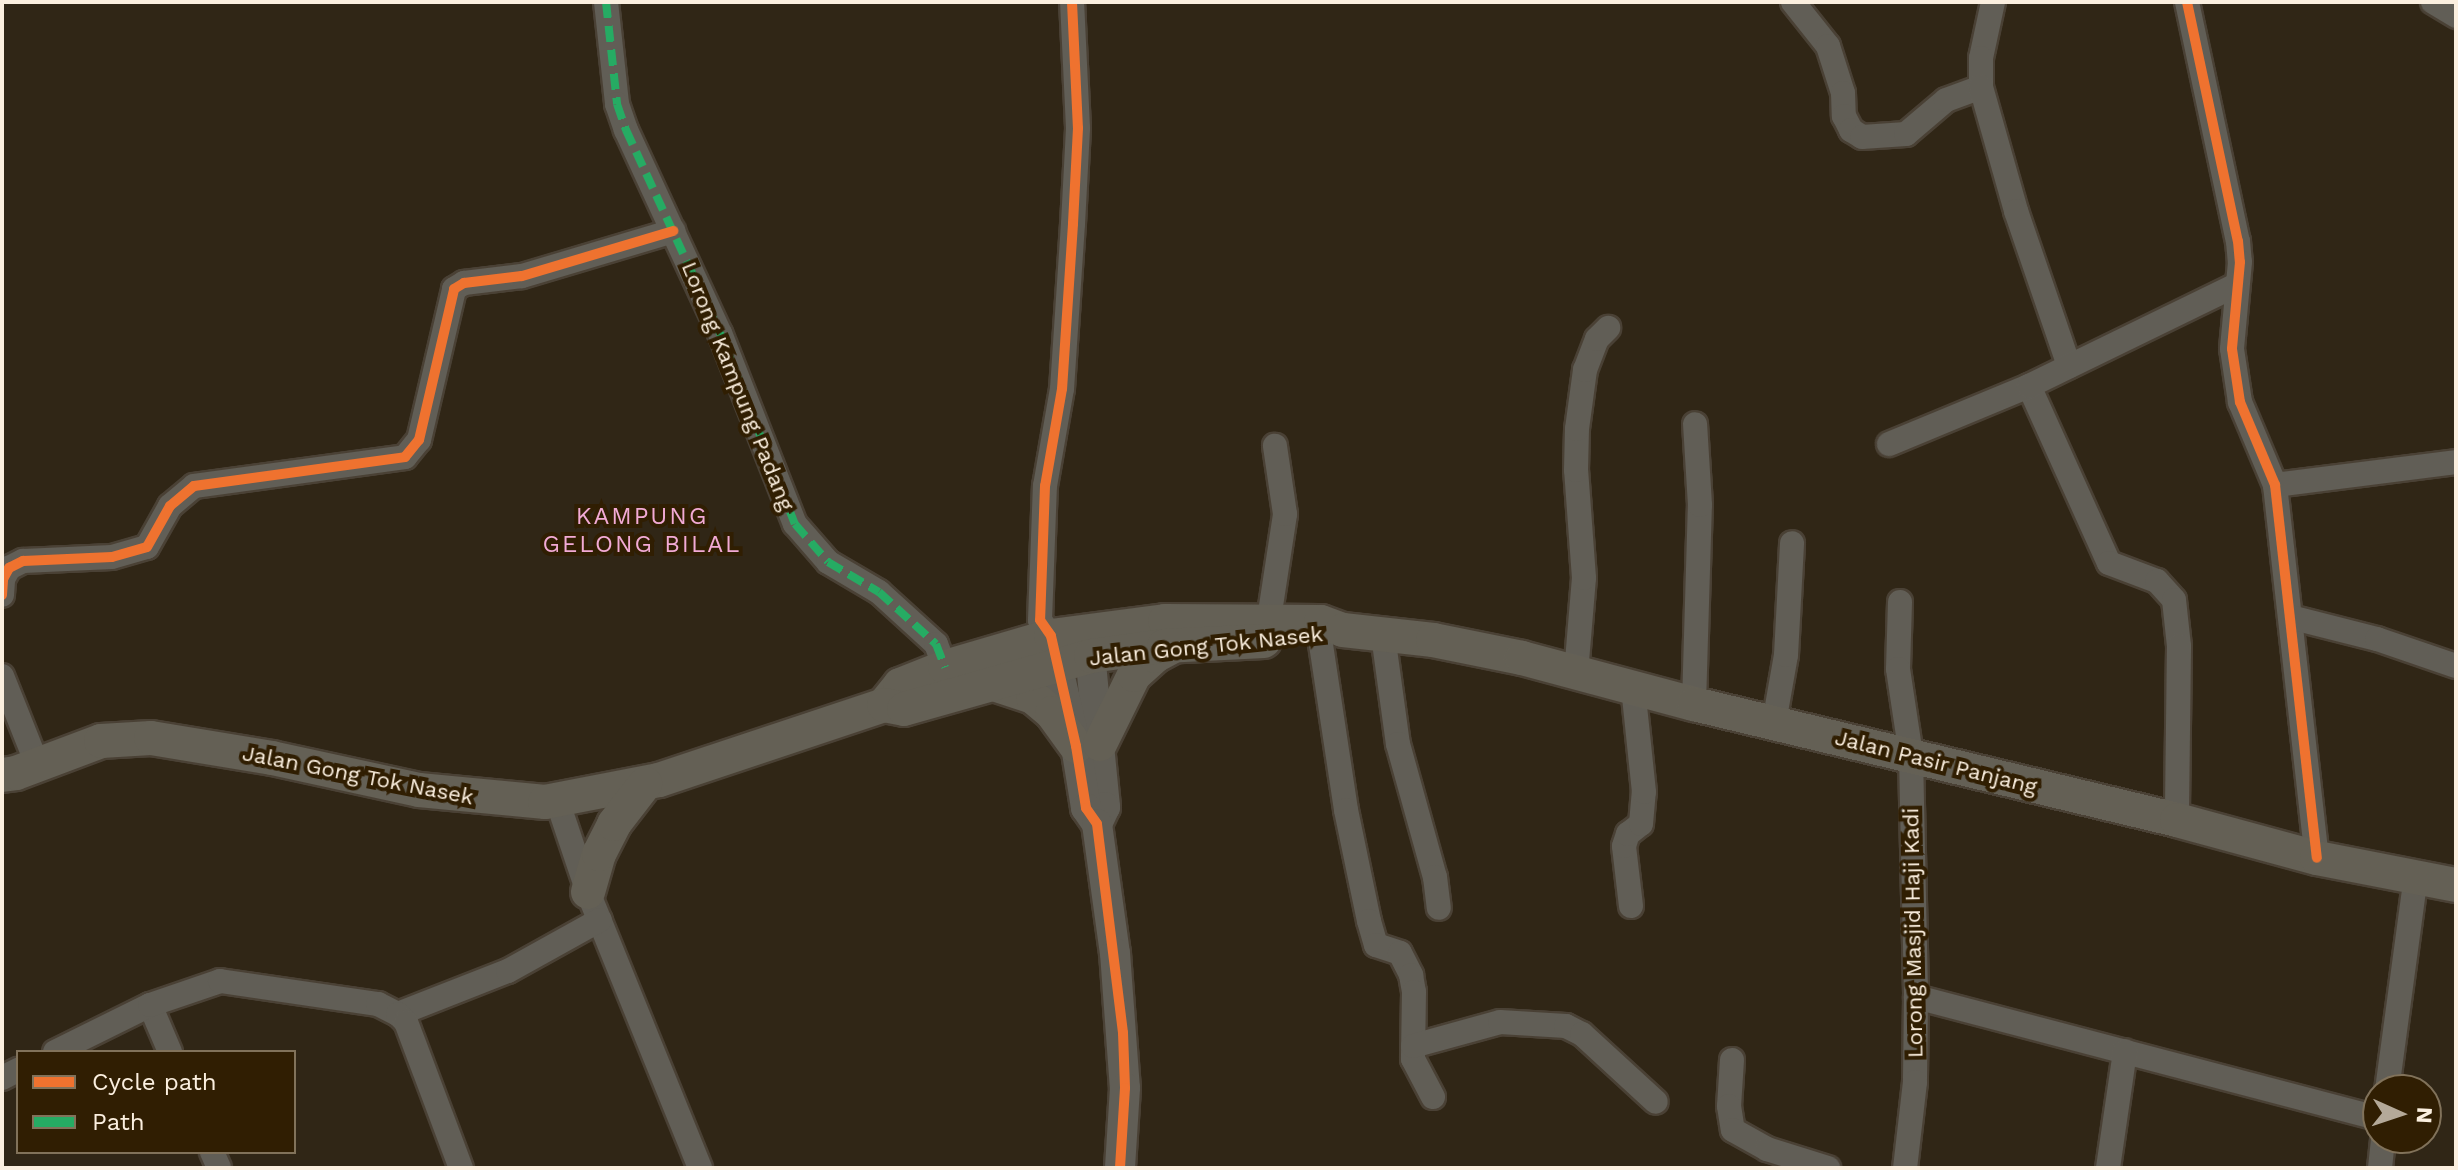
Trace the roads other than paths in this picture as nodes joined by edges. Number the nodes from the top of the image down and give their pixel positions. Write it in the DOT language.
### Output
graph roads {
  1 [pos="606,2"];
  2 [pos="1072,2"];
  3 [pos="1793,2"];
  4 [pos="1993,2"];
  5 [pos="2187,2"];
  6 [pos="2433,2"];
  7 [pos="2456,16"];
  8 [pos="1981,87"];
  9 [pos="673,231"];
  10 [pos="2236,285"];
  11 [pos="1608,328"];
  12 [pos="2069,366"];
  13 [pos="2029,386"];
  14 [pos="1695,424"];
  15 [pos="1889,444"];
  16 [pos="1275,446"];
  17 [pos="2456,462"];
  18 [pos="2275,485"];
  19 [pos="1792,543"];
  20 [pos="2,595"];
  21 [pos="1900,602"];
  22 [pos="2290,617"];
  23 [pos="1269,619"];
  24 [pos="1332,634"];
  25 [pos="1383,635"];
  26 [pos="1417,639"];
  27 [pos="1089,643"];
  28 [pos="1176,645"];
  29 [pos="1054,650"];
  30 [pos="2456,666"];
  31 [pos="945,667"];
  32 [pos="1576,673"];
  33 [pos="2,676"];
  34 [pos="991,683"];
  35 [pos="1633,688"];
  36 [pos="1694,704"];
  37 [pos="884,705"];
  38 [pos="1774,723"];
  39 [pos="1088,745"];
  40 [pos="1911,755"];
  41 [pos="14,775"];
  42 [pos="645,784"];
  43 [pos="557,800"];
  44 [pos="2177,820"];
  45 [pos="2317,858"];
  46 [pos="2416,876"];
  47 [pos="2456,885"];
  48 [pos="594,906"];
  49 [pos="1631,906"];
  50 [pos="1439,908"];
  51 [pos="1916,997"];
  52 [pos="150,1005"];
  53 [pos="398,1014"];
  54 [pos="1413,1046"];
  55 [pos="59,1050"];
  56 [pos="169,1050"];
  57 [pos="2125,1051"];
  58 [pos="1732,1060"];
  59 [pos="2389,1074"];
  60 [pos="1433,1097"];
  61 [pos="1656,1102"];
  62 [pos="2362,1114"];
  63 [pos="461,1168"];
  64 [pos="700,1168"];
  65 [pos="1120,1168"];
  66 [pos="1828,1168"];
  67 [pos="1905,1168"];
  68 [pos="2108,1168"];
  1 -- 9 [label="street, Lorong Kampung Padang"];
  2 -- 29 [label="street"];
  3 -- 8 [label="street"];
  4 -- 8 [label="street"];
  5 -- 10 [label="street"];
  6 -- 7 [label="street"];
  8 -- 12 [label="street"];
  9 -- 20 [label="street"];
  9 -- 31 [label="street, Lorong Kampung Padang"];
  10 -- 12 [label="street"];
  10 -- 18 [label="street"];
  11 -- 32 [label="street"];
  12 -- 13 [label="street"];
  13 -- 15 [label="street"];
  13 -- 44 [label="street"];
  14 -- 36 [label="street"];
  16 -- 23 [label="street"];
  17 -- 18 [label="street"];
  18 -- 22 [label="street"];
  19 -- 38 [label="street"];
  21 -- 40 [label="street, Lorong Masjid Haji Kadi"];
  22 -- 30 [label="street"];
  22 -- 45 [label="street"];
  23 -- 24 [label="main road, Jalan Gong Tok Nasek"];
  23 -- 27 [label="main road, Jalan Gong Tok Nasek"];
  24 -- 25 [label="main road, Jalan Gong Tok Nasek"];
  24 -- 28 [label="main road, Jalan Gong Tok Nasek"];
  24 -- 54 [label="street"];
  25 -- 26 [label="main road, Jalan Gong Tok Nasek"];
  25 -- 50 [label="street"];
  26 -- 32 [label="main road, Jalan Pasir Panjang"];
  27 -- 28 [label="main road, Jalan Gong Tok Nasek"];
  27 -- 29 [label="main road, Jalan Gong Tok Nasek"];
  27 -- 39 [label="street"];
  28 -- 39 [label="main road"];
  29 -- 31 [label="main road, Jalan Gong Tok Nasek"];
  29 -- 34 [label="main road, Jalan Gong Tok Nasek"];
  29 -- 39 [label="street"];
  31 -- 37 [label="main road, Jalan Gong Tok Nasek"];
  32 -- 35 [label="main road, Jalan Pasir Panjang"];
  33 -- 41 [label="street"];
  34 -- 37 [label="main road, Jalan Gong Tok Nasek"];
  34 -- 39 [label="main road"];
  35 -- 36 [label="main road, Jalan Pasir Panjang"];
  35 -- 49 [label="street"];
  36 -- 38 [label="main road, Jalan Pasir Panjang"];
  37 -- 42 [label="main road, Jalan Gong Tok Nasek"];
  38 -- 40 [label="main road, Jalan Pasir Panjang"];
  39 -- 65 [label="street"];
  40 -- 44 [label="main road, Jalan Pasir Panjang"];
  40 -- 51 [label="street, Lorong Masjid Haji Kadi"];
  41 -- 43 [label="main road, Jalan Gong Tok Nasek"];
  42 -- 43 [label="main road, Jalan Gong Tok Nasek"];
  42 -- 48 [label="main road"];
  43 -- 48 [label="street"];
  44 -- 45 [label="main road, Jalan Pasir Panjang"];
  45 -- 46 [label="main road, Jalan Pasir Panjang"];
  46 -- 47 [label="main road, Jalan Pasir Panjang"];
  46 -- 59 [label="street"];
  48 -- 53 [label="street"];
  48 -- 64 [label="street"];
  51 -- 57 [label="street"];
  51 -- 67 [label="street, Lorong Masjid Haji Kadi"];
  52 -- 53 [label="street"];
  52 -- 55 [label="street"];
  52 -- 56 [label="street"];
  53 -- 63 [label="street"];
  54 -- 60 [label="street"];
  54 -- 61 [label="street"];
  57 -- 62 [label="street"];
  57 -- 68 [label="street"];
  58 -- 66 [label="street"];
}
